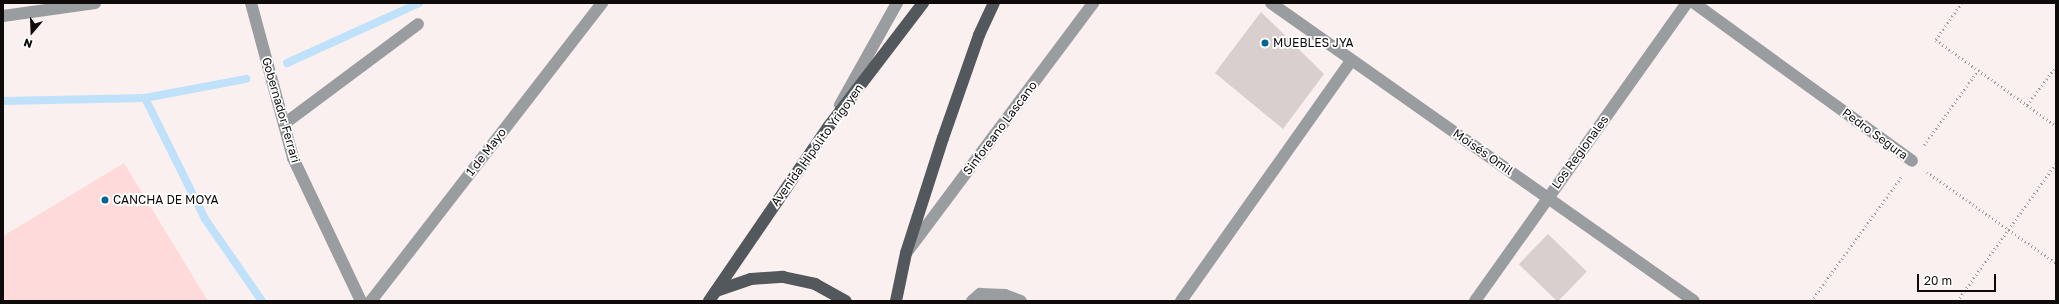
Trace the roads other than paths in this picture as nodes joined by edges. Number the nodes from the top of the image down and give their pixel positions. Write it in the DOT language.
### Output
graph roads {
  1 [pos="94,3"];
  2 [pos="250,3"];
  3 [pos="602,3"];
  4 [pos="897,3"];
  5 [pos="923,3"];
  6 [pos="994,3"];
  7 [pos="1093,3"];
  8 [pos="1271,3"];
  9 [pos="1687,3"];
  10 [pos="1694,3"];
  11 [pos="3,16"];
  12 [pos="418,24"];
  13 [pos="1351,61"];
  14 [pos="284,124"];
  15 [pos="828,126"];
  16 [pos="1912,161"];
  17 [pos="1548,197"];
  18 [pos="906,253"];
  19 [pos="716,291"];
  20 [pos="361,301"];
  21 [pos="371,301"];
  22 [pos="709,301"];
  23 [pos="846,301"];
  24 [pos="896,301"];
  25 [pos="972,301"];
  26 [pos="1021,301"];
  27 [pos="1181,301"];
  28 [pos="1475,301"];
  29 [pos="1694,301"];
  1 -- 11 [label="street"];
  2 -- 14 [label="street, Gobernador Ferrari"];
  3 -- 21 [label="street, 1 de Mayo"];
  4 -- 15 [label="street"];
  5 -- 15 [label="main road, Avenida Hipólito Yrigoyen"];
  6 -- 18 [label="main road"];
  7 -- 18 [label="street, Sinforeano Lascano"];
  8 -- 13 [label="street, Moisés Omil"];
  9 -- 17 [label="street, Los Regionales"];
  10 -- 16 [label="street, Pedro Segura"];
  12 -- 14 [label="street"];
  13 -- 17 [label="street, Moisés Omil"];
  13 -- 27 [label="street"];
  14 -- 20 [label="street, Gobernador Ferrari"];
  15 -- 19 [label="main road, Avenida Hipólito Yrigoyen"];
  17 -- 28 [label="street, Los Regionales"];
  17 -- 29 [label="street, Moisés Omil"];
  18 -- 24 [label="main road"];
  19 -- 22 [label="main road, Avenida Hipólito Yrigoyen"];
  19 -- 23 [label="main road"];
  25 -- 26 [label="street"];
}
